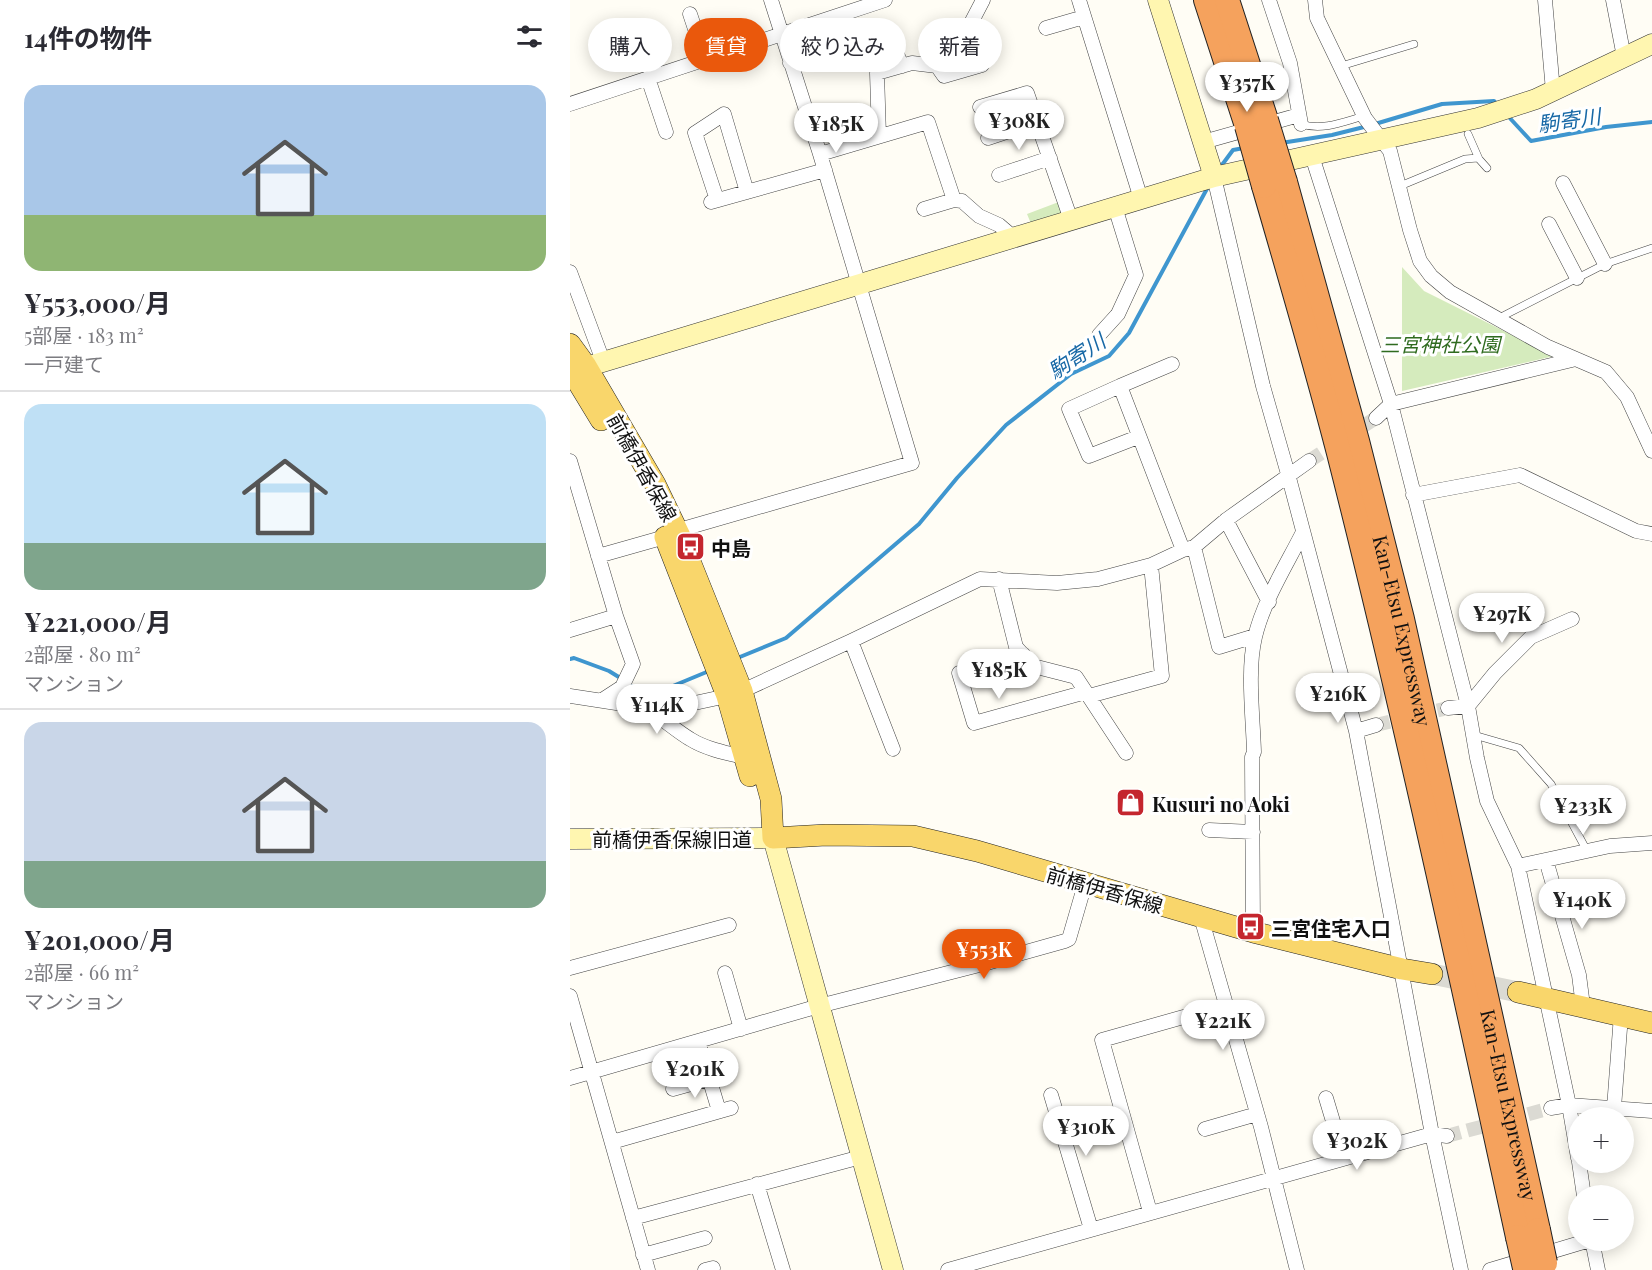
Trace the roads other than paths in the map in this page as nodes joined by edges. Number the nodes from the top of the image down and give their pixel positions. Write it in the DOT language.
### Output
graph roads {
  1 [pos="771,0"];
  2 [pos="885,0"];
  3 [pos="983,0"];
  4 [pos="1079,0"];
  5 [pos="1158,0"];
  6 [pos="1206,0"];
  7 [pos="1227,0"];
  8 [pos="1269,0"];
  9 [pos="1315,0"];
  10 [pos="1545,0"];
  11 [pos="1613,0"];
  12 [pos="690,14"];
  13 [pos="1084,17"];
  14 [pos="691,18"];
  15 [pos="829,18"];
  16 [pos="780,27"];
  17 [pos="1046,28"];
  18 [pos="1414,44"];
  19 [pos="1652,44"];
  20 [pos="1624,57"];
  21 [pos="906,65"];
  22 [pos="684,66"];
  23 [pos="1341,66"];
  24 [pos="793,72"];
  25 [pos="881,72"];
  26 [pos="648,78"];
  27 [pos="1553,91"];
  28 [pos="570,104"];
  29 [pos="980,107"];
  30 [pos="1364,117"];
  31 [pos="1300,119"];
  32 [pos="1037,122"];
  33 [pos="1256,123"];
  34 [pos="666,132"];
  35 [pos="1468,134"];
  36 [pos="879,136"];
  37 [pos="1378,137"];
  38 [pos="988,138"];
  39 [pos="1203,142"];
  40 [pos="820,154"];
  41 [pos="1312,156"];
  42 [pos="1050,158"];
  43 [pos="1478,158"];
  44 [pos="1487,168"];
  45 [pos="825,170"];
  46 [pos="999,175"];
  47 [pos="1214,177"];
  48 [pos="1563,183"];
  49 [pos="1400,186"];
  50 [pos="747,192"];
  51 [pos="1141,199"];
  52 [pos="954,200"];
  53 [pos="1114,207"];
  54 [pos="924,209"];
  55 [pos="1071,220"];
  56 [pos="1549,224"];
  57 [pos="1013,237"];
  58 [pos="1652,248"];
  59 [pos="1605,264"];
  60 [pos="570,273"];
  61 [pos="1577,278"];
  62 [pos="858,284"];
  63 [pos="1499,318"];
  64 [pos="1099,335"];
  65 [pos="570,344"];
  66 [pos="1576,359"];
  67 [pos="1172,363"];
  68 [pos="580,368"];
  69 [pos="1120,386"];
  70 [pos="1391,405"];
  71 [pos="1376,418"];
  72 [pos="1138,437"];
  73 [pos="1652,451"];
  74 [pos="570,461"];
  75 [pos="1309,461"];
  76 [pos="1288,474"];
  77 [pos="1413,495"];
  78 [pos="1226,520"];
  79 [pos="686,528"];
  80 [pos="1303,532"];
  81 [pos="1652,534"];
  82 [pos="665,537"];
  83 [pos="1188,548"];
  84 [pos="598,556"];
  85 [pos="1151,565"];
  86 [pos="999,579"];
  87 [pos="1269,602"];
  88 [pos="616,616"];
  89 [pos="1572,620"];
  90 [pos="570,630"];
  91 [pos="1255,636"];
  92 [pos="851,641"];
  93 [pos="1023,654"];
  94 [pos="722,663"];
  95 [pos="734,694"];
  96 [pos="1087,694"];
  97 [pos="570,696"];
  98 [pos="602,700"];
  99 [pos="1467,705"];
  100 [pos="1448,708"];
  101 [pos="653,712"];
  102 [pos="1377,725"];
  103 [pos="1356,731"];
  104 [pos="1473,734"];
  105 [pos="893,749"];
  106 [pos="1126,753"];
  107 [pos="744,757"];
  108 [pos="1209,830"];
  109 [pos="1253,832"];
  110 [pos="773,838"];
  111 [pos="570,839"];
  112 [pos="1652,843"];
  113 [pos="1587,851"];
  114 [pos="1546,860"];
  115 [pos="1518,866"];
  116 [pos="1084,884"];
  117 [pos="1202,917"];
  118 [pos="729,926"];
  119 [pos="1253,932"];
  120 [pos="570,968"];
  121 [pos="1402,969"];
  122 [pos="725,973"];
  123 [pos="1432,974"];
  124 [pos="1518,992"];
  125 [pos="570,996"];
  126 [pos="1546,998"];
  127 [pos="1226,1005"];
  128 [pos="819,1006"];
  129 [pos="1583,1006"];
  130 [pos="1621,1015"];
  131 [pos="1652,1023"];
  132 [pos="741,1029"];
  133 [pos="698,1041"];
  134 [pos="592,1072"];
  135 [pos="570,1078"];
  136 [pos="709,1079"];
  137 [pos="672,1089"];
  138 [pos="1051,1095"];
  139 [pos="1326,1098"];
  140 [pos="1569,1106"];
  141 [pos="1592,1107"];
  142 [pos="1614,1107"];
  143 [pos="1551,1108"];
  144 [pos="1634,1110"];
  145 [pos="1652,1111"];
  146 [pos="1257,1114"];
  147 [pos="1205,1129"];
  148 [pos="1432,1134"];
  149 [pos="1447,1136"];
  150 [pos="612,1142"];
  151 [pos="861,1157"];
  152 [pos="1344,1158"];
  153 [pos="1273,1178"];
  154 [pos="757,1184"];
  155 [pos="1150,1212"];
  156 [pos="633,1218"];
  157 [pos="1091,1229"];
  158 [pos="705,1238"];
  159 [pos="1568,1247"];
  160 [pos="1594,1251"];
  161 [pos="644,1255"];
  162 [pos="1536,1268"];
  163 [pos="648,1270"];
  164 [pos="783,1270"];
  165 [pos="893,1270"];
  166 [pos="948,1270"];
  167 [pos="1297,1270"];
  168 [pos="1461,1270"];
  169 [pos="1490,1270"];
  170 [pos="1598,1270"];
  1 -- 16 [label="street"];
  2 -- 15 [label="street"];
  3 -- 21 [label="street"];
  4 -- 13 [label="street"];
  5 -- 39 [label="street"];
  6 -- 33 [label="highway, Kan-Etsu Expressway"];
  7 -- 33 [label="highway, Kan-Etsu Expressway"];
  8 -- 31 [label="street"];
  9 -- 23 [label="street"];
  10 -- 27 [label="street"];
  11 -- 20 [label="street"];
  12 -- 14 [label="street"];
  13 -- 17 [label="street"];
  13 -- 51 [label="street"];
  18 -- 23 [label="lane"];
  19 -- 20 [label="street"];
  20 -- 27 [label="street"];
  22 -- 26 [label="street"];
  23 -- 30 [label="street"];
  24 -- 40 [label="street"];
  25 -- 36 [label="street"];
  26 -- 28 [label="street"];
  26 -- 34 [label="street"];
  27 -- 37 [label="street"];
  29 -- 32 [label="street"];
  30 -- 31 [label="lane"];
  30 -- 37 [label="street"];
  31 -- 39 [label="street"];
  32 -- 38 [label="street"];
  32 -- 42 [label="street"];
  33 -- 162 [label="highway, Kan-Etsu Expressway, bridge"];
  35 -- 43 [label="lane"];
  36 -- 40 [label="street"];
  36 -- 52 [label="street"];
  37 -- 41 [label="street"];
  37 -- 49 [label="street"];
  39 -- 47 [label="street"];
  40 -- 45 [label="street"];
  41 -- 47 [label="street"];
  41 -- 70 [label="street"];
  42 -- 46 [label="street"];
  42 -- 55 [label="street"];
  43 -- 44 [label="lane"];
  43 -- 49 [label="lane"];
  45 -- 50 [label="street"];
  45 -- 62 [label="street"];
  47 -- 51 [label="street"];
  47 -- 76 [label="street"];
  48 -- 59 [label="street"];
  49 -- 63 [label="street"];
  50 -- 50 [label="street"];
  51 -- 53 [label="street"];
  52 -- 54 [label="street"];
  52 -- 57 [label="street"];
  53 -- 55 [label="street"];
  53 -- 64 [label="street"];
  55 -- 57 [label="street"];
  56 -- 61 [label="street"];
  57 -- 62 [label="street"];
  58 -- 59 [label="lane"];
  59 -- 61 [label="lane"];
  60 -- 68 [label="street"];
  61 -- 63 [label="lane"];
  62 -- 68 [label="street"];
  62 -- 79 [label="street"];
  63 -- 66 [label="street"];
  65 -- 68 [label="main road, 前橋伊香保線"];
  66 -- 70 [label="street"];
  66 -- 73 [label="street"];
  67 -- 69 [label="street"];
  68 -- 82 [label="main road, 前橋伊香保線"];
  68 -- 94 [label="main road, 前橋伊香保線"];
  69 -- 72 [label="street"];
  69 -- 72 [label="street"];
  70 -- 71 [label="street"];
  70 -- 77 [label="street"];
  72 -- 83 [label="street"];
  74 -- 84 [label="street"];
  75 -- 76 [label="street"];
  76 -- 78 [label="street"];
  76 -- 80 [label="street"];
  77 -- 81 [label="street"];
  77 -- 99 [label="street"];
  78 -- 83 [label="street"];
  78 -- 87 [label="street"];
  80 -- 87 [label="street"];
  80 -- 103 [label="street"];
  82 -- 84 [label="street"];
  82 -- 94 [label="main road, 前橋伊香保線"];
  83 -- 85 [label="street"];
  83 -- 91 [label="street"];
  84 -- 88 [label="street"];
  85 -- 86 [label="street"];
  85 -- 96 [label="street"];
  86 -- 92 [label="street"];
  86 -- 93 [label="street"];
  87 -- 91 [label="street"];
  88 -- 90 [label="street"];
  88 -- 98 [label="street"];
  89 -- 99 [label="street"];
  91 -- 109 [label="street"];
  92 -- 95 [label="street"];
  92 -- 105 [label="street"];
  93 -- 96 [label="street"];
  93 -- 96 [label="street"];
  94 -- 95 [label="main road, 前橋伊香保線"];
  95 -- 101 [label="street"];
  95 -- 107 [label="main road, 前橋伊香保線"];
  95 -- 110 [label="main road, 前橋伊香保線"];
  96 -- 106 [label="street"];
  97 -- 98 [label="street"];
  98 -- 101 [label="street"];
  99 -- 100 [label="street"];
  99 -- 104 [label="street"];
  101 -- 107 [label="street"];
  102 -- 103 [label="street"];
  103 -- 121 [label="street"];
  104 -- 113 [label="lane"];
  104 -- 115 [label="street"];
  107 -- 110 [label="main road, 前橋伊香保線"];
  108 -- 109 [label="street"];
  109 -- 119 [label="street"];
  110 -- 111 [label="street, 前橋伊香保線旧道"];
  110 -- 116 [label="main road, 前橋伊香保線"];
  110 -- 128 [label="street"];
  112 -- 113 [label="street"];
  113 -- 114 [label="street"];
  114 -- 115 [label="street"];
  114 -- 129 [label="street"];
  115 -- 126 [label="street"];
  116 -- 117 [label="main road, 前橋伊香保線"];
  116 -- 128 [label="street"];
  117 -- 119 [label="main road, 前橋伊香保線"];
  117 -- 127 [label="street"];
  118 -- 120 [label="street"];
  119 -- 121 [label="main road, 前橋伊香保線"];
  121 -- 123 [label="main road, 前橋伊香保線"];
  121 -- 148 [label="street"];
  122 -- 132 [label="street"];
  124 -- 126 [label="main road"];
  125 -- 134 [label="street"];
  126 -- 129 [label="main road"];
  126 -- 140 [label="street"];
  127 -- 146 [label="street"];
  127 -- 155 [label="street"];
  128 -- 132 [label="street"];
  128 -- 151 [label="street"];
  129 -- 130 [label="main road"];
  130 -- 131 [label="main road"];
  130 -- 142 [label="street"];
  132 -- 133 [label="street"];
  133 -- 134 [label="street"];
  133 -- 136 [label="street"];
  134 -- 135 [label="street"];
  134 -- 150 [label="street"];
  136 -- 137 [label="street"];
  136 -- 150 [label="street"];
  138 -- 157 [label="street"];
  139 -- 152 [label="street"];
  140 -- 141 [label="street"];
  140 -- 143 [label="street"];
  144 -- 145 [label="street"];
  146 -- 147 [label="street"];
  146 -- 153 [label="street"];
  148 -- 149 [label="street"];
  148 -- 152 [label="street"];
  148 -- 168 [label="street"];
  150 -- 156 [label="street"];
  151 -- 154 [label="street"];
  151 -- 165 [label="street"];
  152 -- 153 [label="street"];
  153 -- 155 [label="street"];
  153 -- 167 [label="street"];
  154 -- 156 [label="street"];
  154 -- 164 [label="street"];
  155 -- 157 [label="street"];
  156 -- 161 [label="street"];
  157 -- 166 [label="street"];
  158 -- 161 [label="street"];
  159 -- 169 [label="street"];
  160 -- 170 [label="street"];
  161 -- 163 [label="street"];
}
